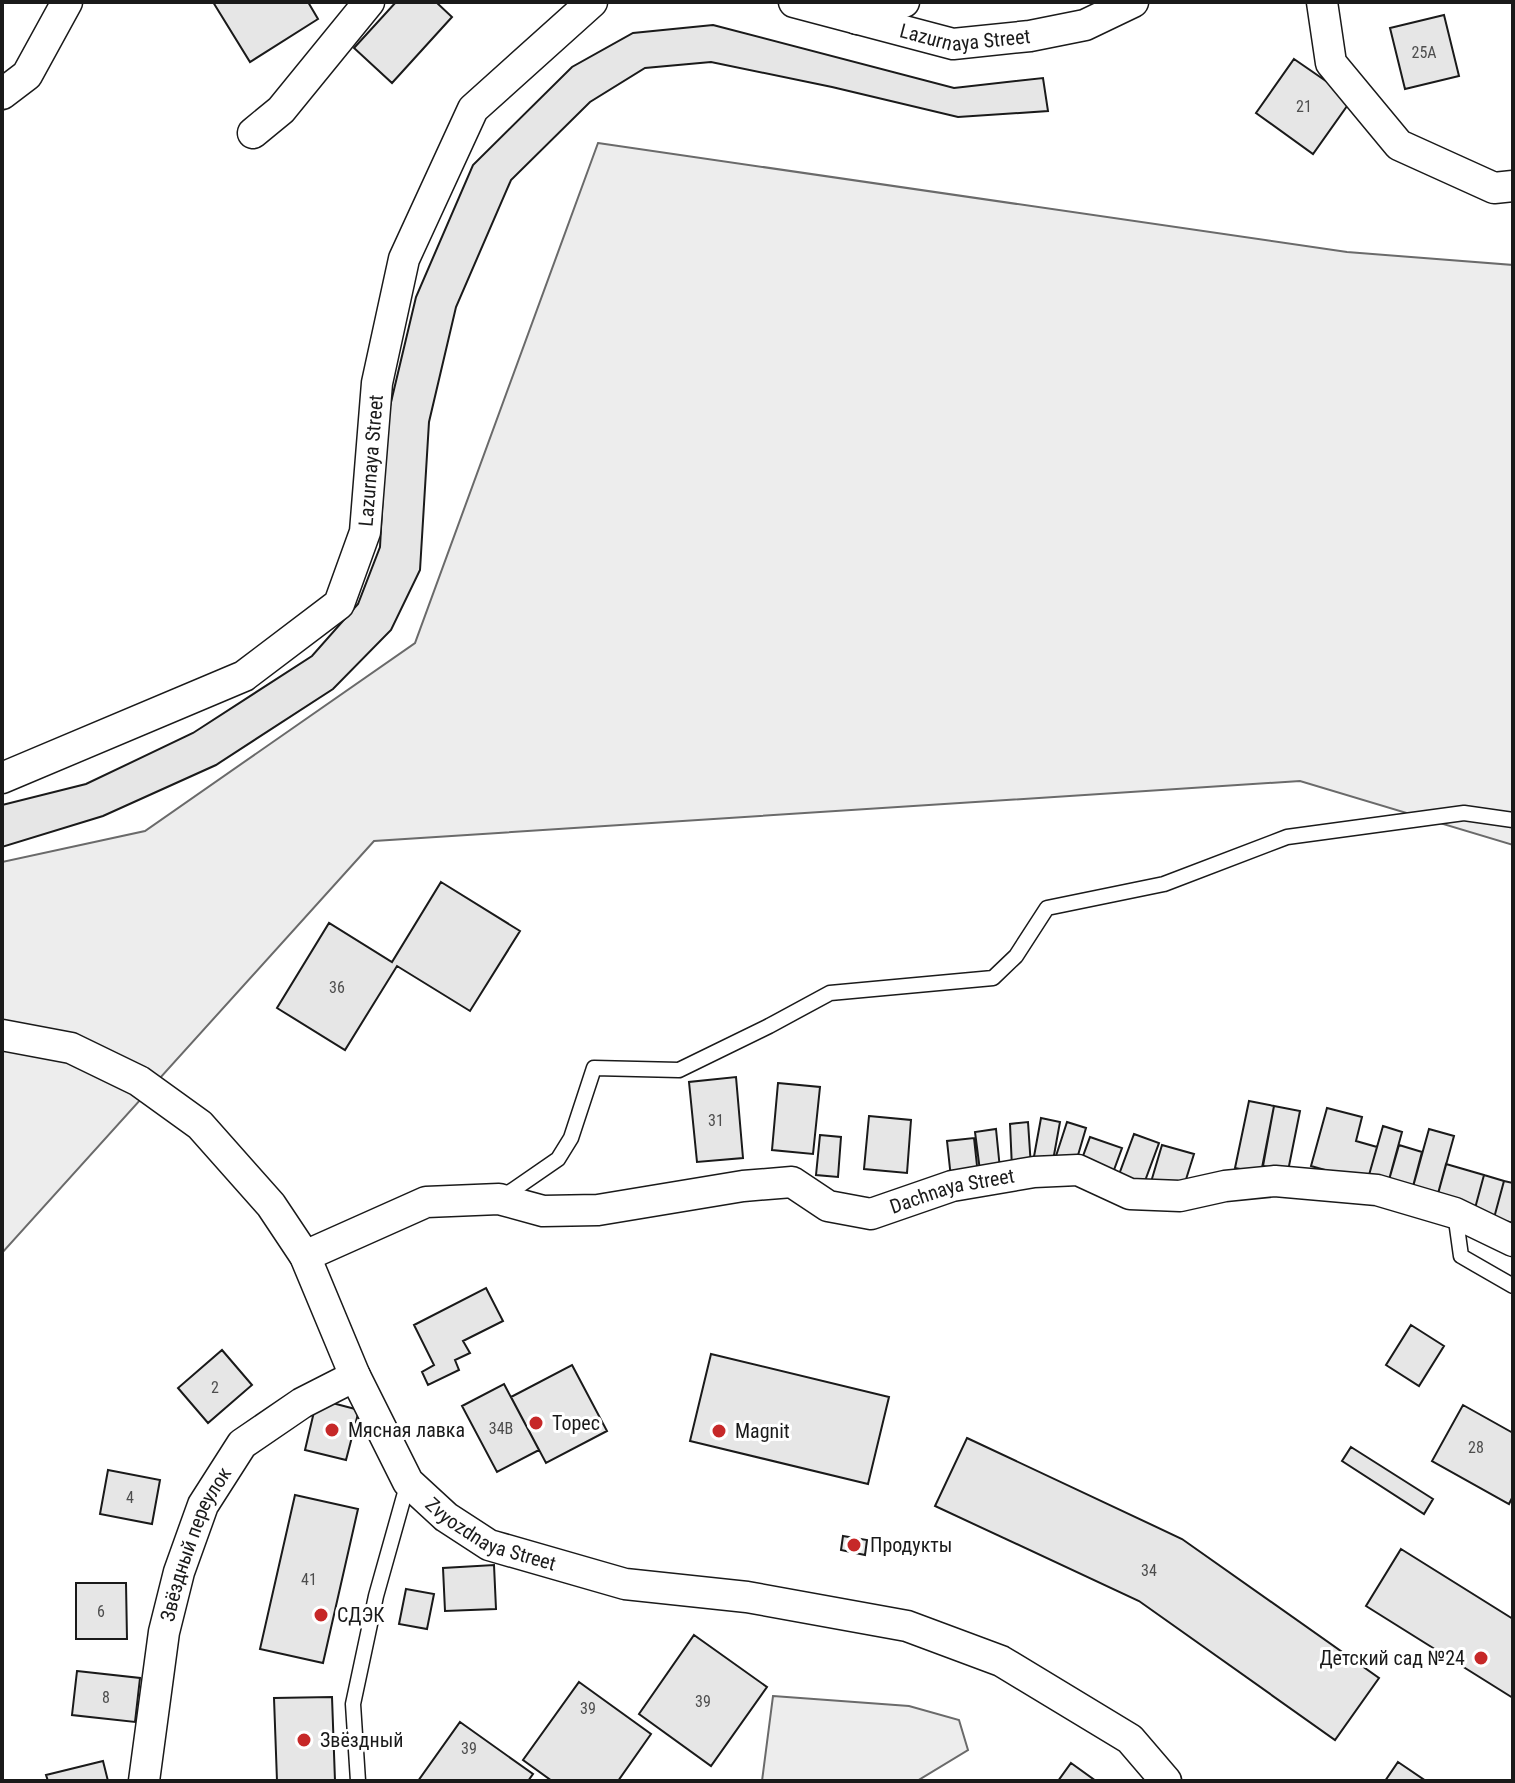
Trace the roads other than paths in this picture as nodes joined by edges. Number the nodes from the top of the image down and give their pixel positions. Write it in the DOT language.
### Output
graph roads {
  1 [pos="67,2"];
  2 [pos="369,2"];
  3 [pos="592,2"];
  4 [pos="794,2"];
  5 [pos="904,2"];
  6 [pos="1133,2"];
  7 [pos="1322,2"];
  8 [pos="857,19"];
  9 [pos="2,94"];
  10 [pos="253,133"];
  11 [pos="1513,186"];
  12 [pos="2,778"];
  13 [pos="1513,820"];
  14 [pos="2,1035"];
  15 [pos="499,1199"];
  16 [pos="1455,1213"];
  17 [pos="1513,1241"];
  18 [pos="305,1256"];
  19 [pos="1513,1286"];
  20 [pos="355,1376"];
  21 [pos="408,1482"];
  22 [pos="144,1781"];
  23 [pos="358,1781"];
  24 [pos="1166,1781"];
  1 -- 9 [label="street"];
  2 -- 10 [label="street"];
  3 -- 12 [label="street, Lazurnaya Street"];
  4 -- 8 [label="street, Lazurnaya Street"];
  5 -- 8 [label="street"];
  6 -- 8 [label="street, Lazurnaya Street"];
  7 -- 11 [label="street"];
  13 -- 15 [label="lane"];
  14 -- 18 [label="street, Zvyozdnaya Street"];
  15 -- 16 [label="street, Dachnaya Street"];
  15 -- 18 [label="street, Dachnaya Street"];
  16 -- 17 [label="street, Dachnaya Street"];
  16 -- 19 [label="lane"];
  18 -- 20 [label="street, Zvyozdnaya Street"];
  20 -- 21 [label="street, Zvyozdnaya Street"];
  20 -- 22 [label="street, Звёздный переулок"];
  21 -- 23 [label="lane"];
  21 -- 24 [label="street, Zvyozdnaya Street"];
}
